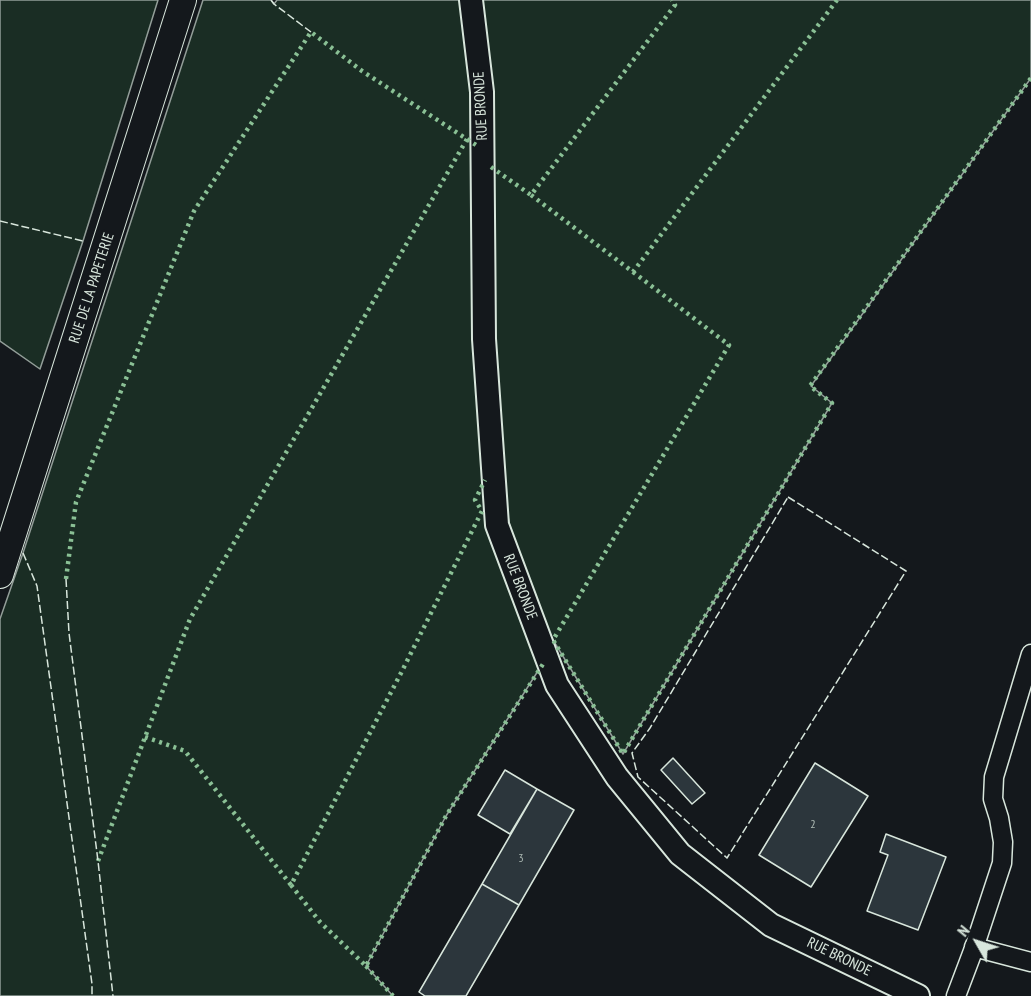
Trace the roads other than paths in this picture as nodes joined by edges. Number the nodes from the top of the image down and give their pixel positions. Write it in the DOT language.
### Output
graph roads {
  1 [pos="183,0"];
  2 [pos="471,0"];
  3 [pos="0,575"];
  4 [pos="1031,654"];
  5 [pos="974,947"];
  6 [pos="1031,962"];
  7 [pos="918,996"];
  8 [pos="956,996"];
  1 -- 3 [label="main road, RUE DE LA PAPETERIE"];
  2 -- 7 [label="street, RUE BRONDE"];
  4 -- 5 [label="street"];
  5 -- 6 [label="street"];
  5 -- 8 [label="street"];
}
